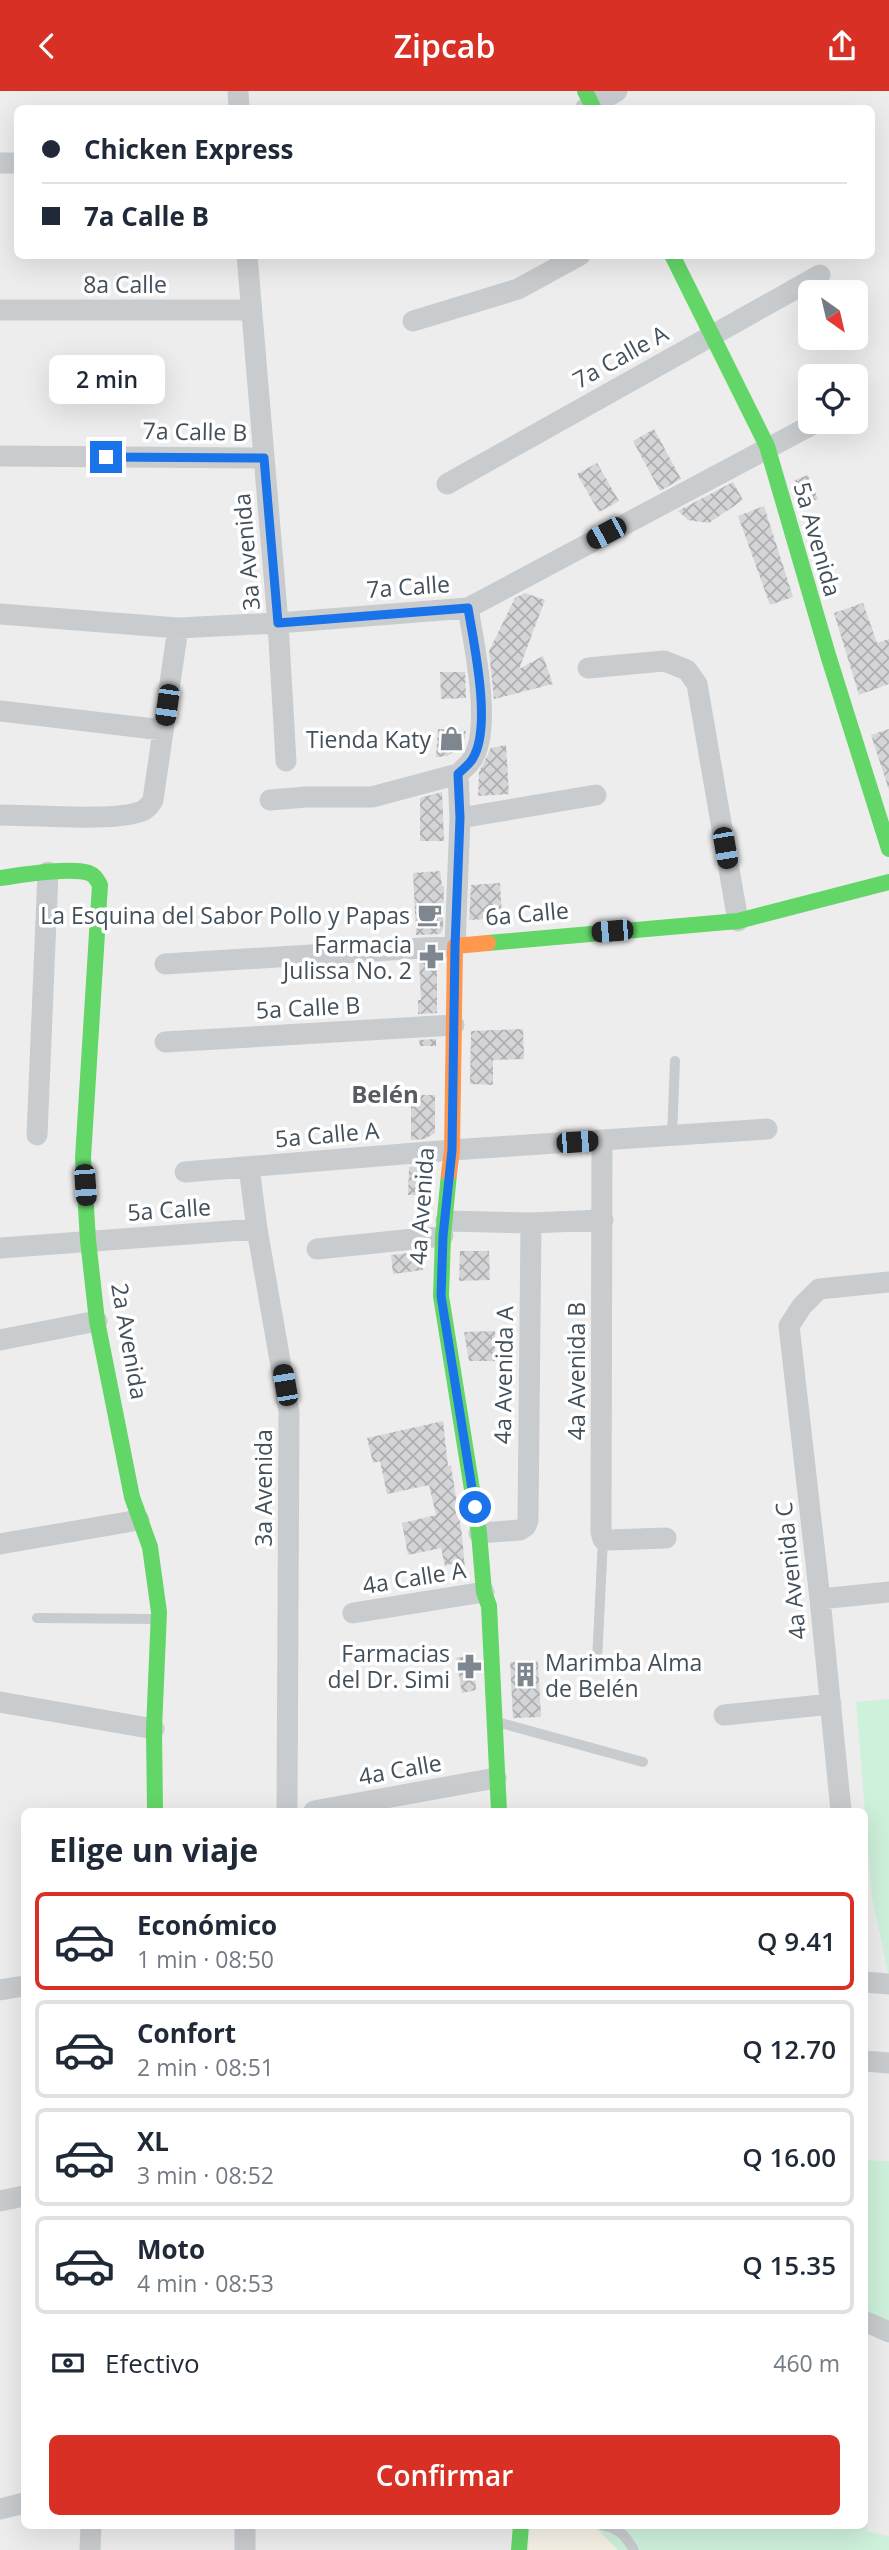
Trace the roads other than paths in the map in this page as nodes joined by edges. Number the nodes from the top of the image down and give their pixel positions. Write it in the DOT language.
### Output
graph roads {
  1 [pos="617,91"];
  2 [pos="589,103"];
  3 [pos="247,259"];
  4 [pos="573,259"];
  5 [pos="674,259"];
  6 [pos="820,275"];
  7 [pos="0,310"];
  8 [pos="250,310"];
  9 [pos="413,321"];
  10 [pos="711,335"];
  11 [pos="798,431"];
  12 [pos="767,446"];
  13 [pos="0,456"];
  14 [pos="264,458"];
  15 [pos="447,484"];
  16 [pos="468,608"];
  17 [pos="0,614"];
  18 [pos="278,623"];
  19 [pos="178,628"];
  20 [pos="587,668"];
  21 [pos="0,711"];
  22 [pos="163,730"];
  23 [pos="286,761"];
  24 [pos="458,774"];
  25 [pos="596,795"];
  26 [pos="270,800"];
  27 [pos="0,815"];
  28 [pos="460,818"];
  29 [pos="889,849"];
  30 [pos="48,872"];
  31 [pos="0,878"];
  32 [pos="889,882"];
  33 [pos="738,922"];
  34 [pos="455,946"];
  35 [pos="166,964"];
  36 [pos="454,1024"];
  37 [pos="165,1042"];
  38 [pos="675,1061"];
  39 [pos="767,1129"];
  40 [pos="37,1135"];
  41 [pos="672,1136"];
  42 [pos="602,1141"];
  43 [pos="452,1150"];
  44 [pos="249,1167"];
  45 [pos="185,1172"];
  46 [pos="603,1220"];
  47 [pos="531,1223"];
  48 [pos="257,1229"];
  49 [pos="445,1229"];
  50 [pos="88,1240"];
  51 [pos="0,1248"];
  52 [pos="317,1249"];
  53 [pos="889,1282"];
  54 [pos="97,1321"];
  55 [pos="0,1340"];
  56 [pos="139,1520"];
  57 [pos="479,1533"];
  58 [pos="666,1538"];
  59 [pos="603,1539"];
  60 [pos="0,1544"];
  61 [pos="484,1592"];
  62 [pos="889,1592"];
  63 [pos="820,1599"];
  64 [pos="353,1613"];
  65 [pos="37,1618"];
  66 [pos="159,1619"];
  67 [pos="597,1662"];
  68 [pos="0,1702"];
  69 [pos="831,1704"];
  70 [pos="724,1715"];
  71 [pos="494,1721"];
  72 [pos="154,1729"];
  73 [pos="643,1762"];
  74 [pos="496,1778"];
  75 [pos="155,1808"];
  76 [pos="287,1808"];
  77 [pos="331,1808"];
  78 [pos="499,1808"];
  79 [pos="841,1808"];
  80 [pos="868,1982"];
  81 [pos="889,1984"];
  82 [pos="21,1986"];
  83 [pos="0,1990"];
  84 [pos="868,2061"];
  85 [pos="889,2063"];
  86 [pos="21,2197"];
  87 [pos="0,2201"];
  88 [pos="868,2323"];
  89 [pos="889,2332"];
  90 [pos="21,2504"];
  91 [pos="0,2509"];
  92 [pos="90,2529"];
  93 [pos="245,2529"];
  94 [pos="521,2529"];
  95 [pos="616,2529"];
  96 [pos="90,2550"];
  97 [pos="245,2550"];
  98 [pos="519,2550"];
  99 [pos="634,2550"];
  1 -- 2 [label="street"];
  3 -- 8 [label="street, 3a Avenida"];
  4 -- 9 [label="street"];
  5 -- 10 [label="street, 5a Avenida"];
  6 -- 10 [label="street, 7a Calle A"];
  7 -- 8 [label="street, 8a Calle"];
  8 -- 14 [label="street, 3a Avenida"];
  10 -- 12 [label="street, 5a Avenida"];
  10 -- 15 [label="street, 7a Calle A"];
  11 -- 12 [label="street, 7a Calle"];
  12 -- 16 [label="street, 7a Calle"];
  12 -- 29 [label="street, 5a Avenida"];
  13 -- 14 [label="street, 7a Calle B"];
  14 -- 18 [label="street, 3a Avenida"];
  16 -- 18 [label="street, 7a Calle"];
  16 -- 24 [label="street"];
  17 -- 19 [label="street, 7a Calle"];
  18 -- 19 [label="street, 7a Calle"];
  18 -- 23 [label="street, 3a Avenida"];
  19 -- 22 [label="street"];
  20 -- 33 [label="street"];
  21 -- 22 [label="street"];
  22 -- 27 [label="street"];
  24 -- 26 [label="street"];
  24 -- 28 [label="street, 4a Avenida"];
  25 -- 28 [label="street"];
  28 -- 34 [label="street, 4a Avenida"];
  30 -- 31 [label="street"];
  30 -- 40 [label="street"];
  30 -- 50 [label="street, 2a Avenida"];
  32 -- 33 [label="street, 6a Calle"];
  33 -- 34 [label="street, 6a Calle"];
  34 -- 35 [label="street, 6a Calle"];
  34 -- 36 [label="street, 4a Avenida"];
  36 -- 37 [label="street, 5a Calle B"];
  36 -- 43 [label="street, 4a Avenida"];
  38 -- 41 [label="lane"];
  39 -- 41 [label="street, 5a Calle A"];
  41 -- 42 [label="street, 5a Calle A"];
  42 -- 43 [label="street, 5a Calle A"];
  42 -- 46 [label="street, 4a Avenida B"];
  43 -- 44 [label="street, 5a Calle A"];
  43 -- 49 [label="street, 4a Avenida"];
  44 -- 45 [label="street, 5a Calle A"];
  44 -- 48 [label="street, 3a Avenida"];
  46 -- 47 [label="street"];
  46 -- 59 [label="street, 4a Avenida B"];
  47 -- 49 [label="street"];
  47 -- 57 [label="street, 4a Avenida A"];
  48 -- 50 [label="street, 5a Calle"];
  48 -- 76 [label="street, 3a Avenida"];
  49 -- 52 [label="street"];
  49 -- 57 [label="street, 4a Avenida"];
  50 -- 51 [label="street, 5a Calle"];
  50 -- 54 [label="street, 2a Avenida"];
  53 -- 63 [label="street, 4a Avenida C"];
  54 -- 55 [label="street"];
  54 -- 56 [label="street, 2a Avenida"];
  56 -- 60 [label="street"];
  56 -- 66 [label="street, 2a Avenida"];
  57 -- 61 [label="street, 4a Avenida"];
  58 -- 59 [label="street"];
  59 -- 67 [label="lane"];
  61 -- 64 [label="street, 4a Calle A"];
  61 -- 71 [label="street, 4a Avenida"];
  62 -- 63 [label="street"];
  63 -- 69 [label="street, 4a Avenida C"];
  65 -- 66 [label="lane"];
  66 -- 72 [label="street, 2a Avenida"];
  68 -- 72 [label="street"];
  69 -- 70 [label="street"];
  69 -- 79 [label="street, 4a Avenida C"];
  71 -- 73 [label="lane"];
  71 -- 74 [label="street, 4a Avenida"];
  72 -- 75 [label="street, 2a Avenida"];
  74 -- 77 [label="street, 4a Calle"];
  74 -- 78 [label="street, 4a Avenida"];
  80 -- 81 [label="street"];
  82 -- 83 [label="street"];
  84 -- 85 [label="street"];
  86 -- 87 [label="street"];
  88 -- 89 [label="street"];
  90 -- 91 [label="street"];
  92 -- 96 [label="street"];
  93 -- 97 [label="street"];
  94 -- 98 [label="street"];
  95 -- 99 [label="lane"];
}
